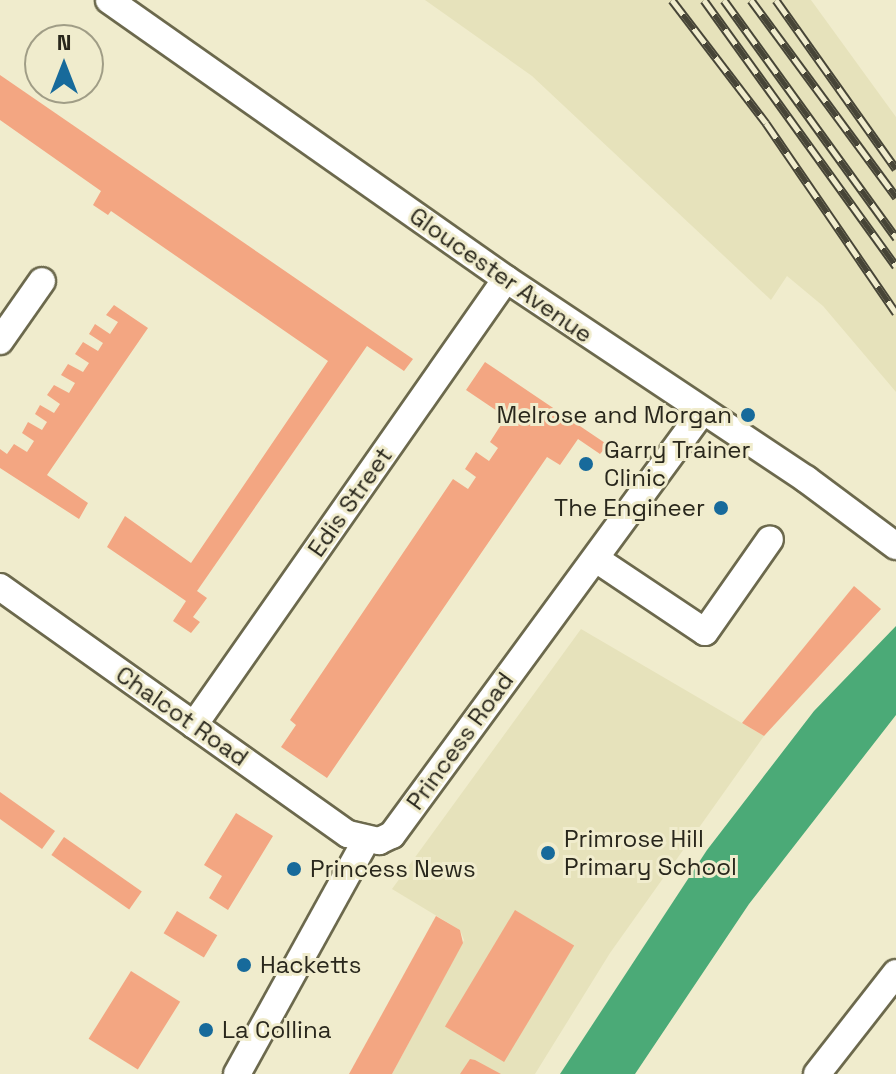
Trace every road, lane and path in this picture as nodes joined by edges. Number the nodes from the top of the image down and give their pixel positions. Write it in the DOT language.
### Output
graph roads {
  1 [pos="109,0"];
  2 [pos="506,279"];
  3 [pos="42,281"];
  4 [pos="0,341"];
  5 [pos="702,412"];
  6 [pos="770,539"];
  7 [pos="896,546"];
  8 [pos="596,559"];
  9 [pos="0,587"];
  10 [pos="194,725"];
  11 [pos="365,842"];
  12 [pos="896,973"];
  13 [pos="237,1074"];
  14 [pos="817,1074"];
  1 -- 2 [label="street, Gloucester Avenue"];
  2 -- 5 [label="street, Gloucester Avenue"];
  2 -- 10 [label="street, Edis Street"];
  3 -- 4 [label="street"];
  5 -- 7 [label="street, Gloucester Avenue"];
  5 -- 8 [label="street, Princess Road"];
  6 -- 8 [label="street"];
  8 -- 11 [label="street, Princess Road"];
  9 -- 10 [label="street, Chalcot Road"];
  10 -- 11 [label="street, Chalcot Road"];
  11 -- 13 [label="street"];
  12 -- 14 [label="street"];
}
